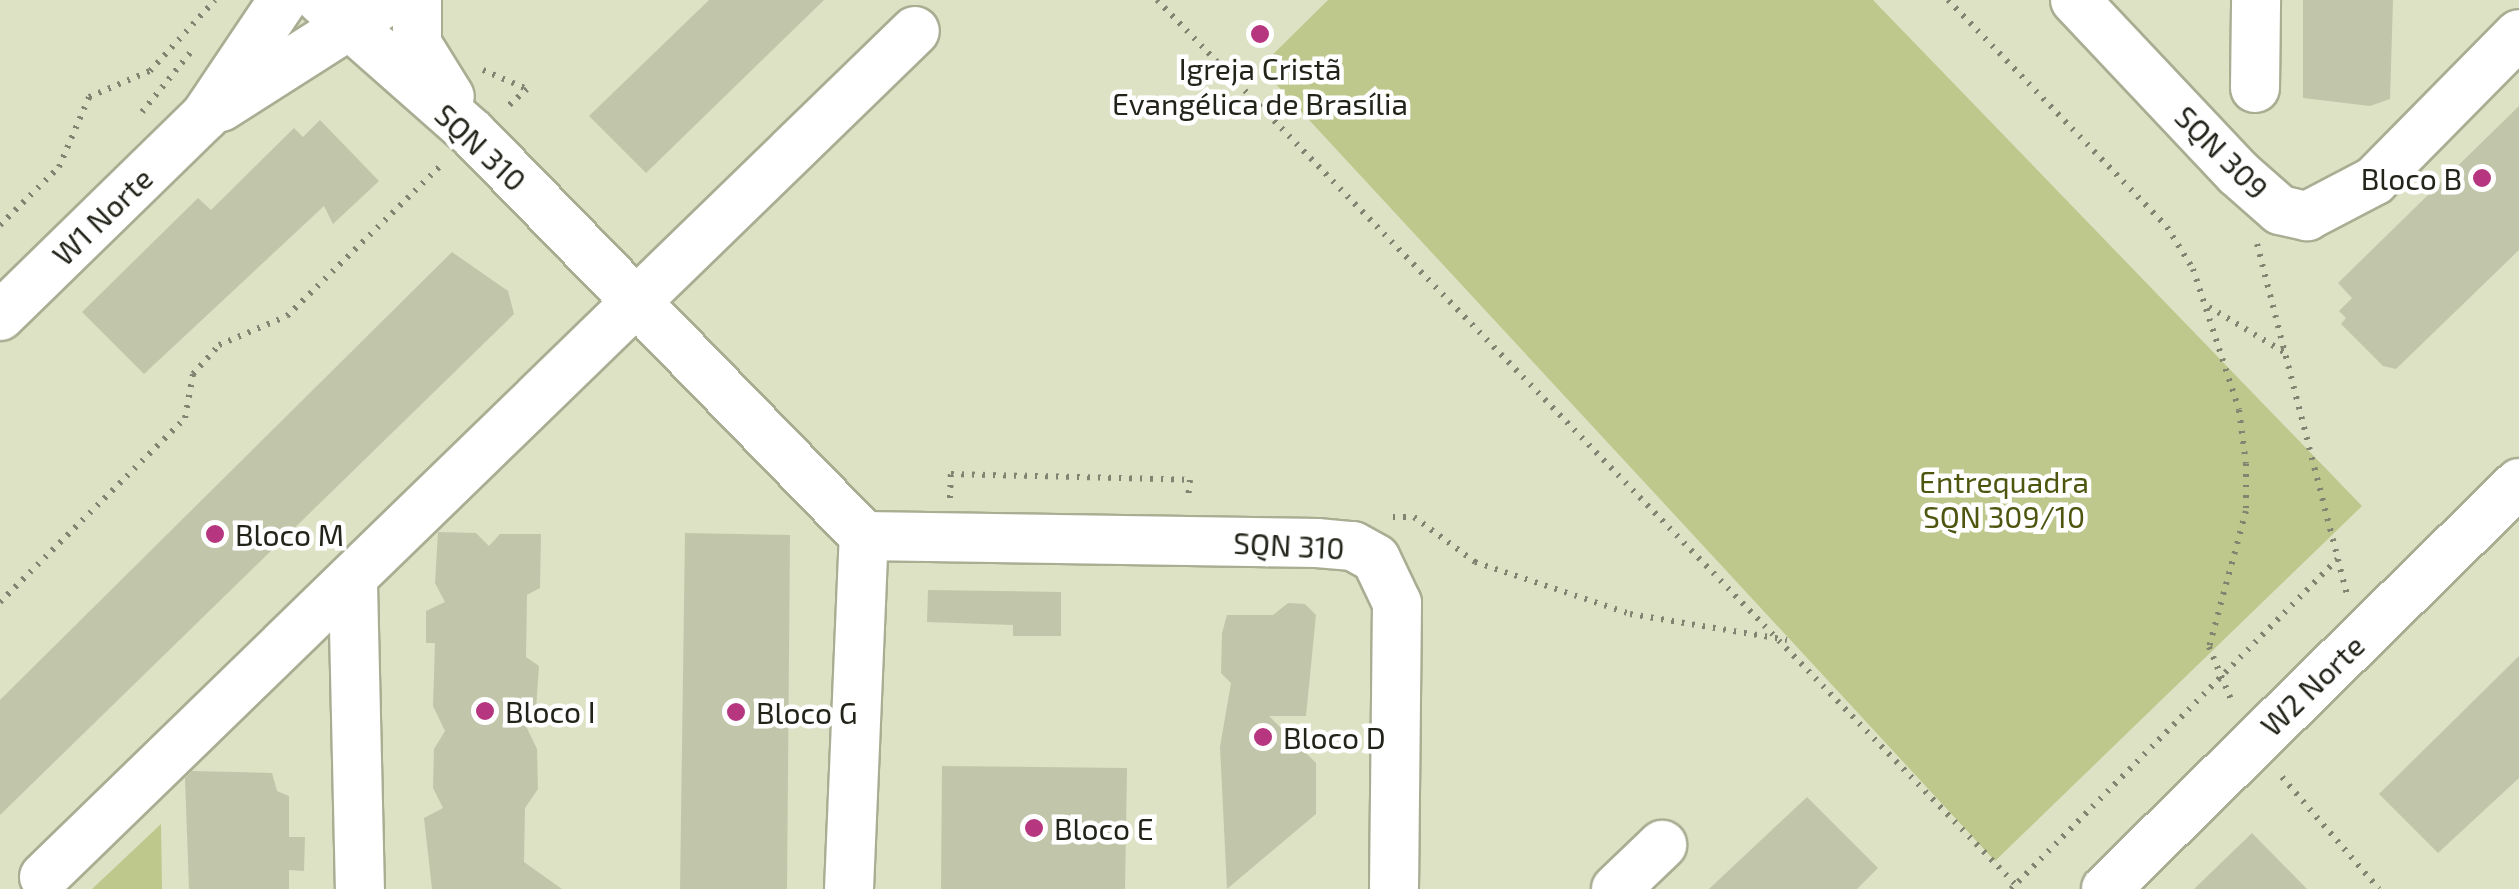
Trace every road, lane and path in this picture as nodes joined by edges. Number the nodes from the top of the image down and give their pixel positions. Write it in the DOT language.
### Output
graph roads {
  1 [pos="215,0"];
  2 [pos="283,0"];
  3 [pos="388,0"];
  4 [pos="417,0"];
  5 [pos="1157,0"];
  6 [pos="1948,0"];
  7 [pos="2075,0"];
  8 [pos="2256,0"];
  9 [pos="334,14"];
  10 [pos="915,32"];
  11 [pos="2519,34"];
  12 [pos="199,41"];
  13 [pos="2255,88"];
  14 [pos="205,116"];
  15 [pos="130,124"];
  16 [pos="473,134"];
  17 [pos="2238,173"];
  18 [pos="0,225"];
  19 [pos="636,300"];
  20 [pos="2208,306"];
  21 [pos="0,316"];
  22 [pos="2284,352"];
  23 [pos="2519,482"];
  24 [pos="864,536"];
  25 [pos="2337,559"];
  26 [pos="354,584"];
  27 [pos="0,602"];
  28 [pos="2358,640"];
  29 [pos="2222,681"];
  30 [pos="2253,743"];
  31 [pos="1662,845"];
  32 [pos="44,877"];
  33 [pos="2016,888"];
  34 [pos="360,889"];
  35 [pos="850,889"];
  36 [pos="1394,889"];
  37 [pos="1616,889"];
  38 [pos="2106,889"];
  39 [pos="2379,889"];
  1 -- 18 [label="path"];
  2 -- 14 [label="street, W1 Norte"];
  3 -- 9 [label="street, W1 Norte"];
  4 -- 16 [label="street"];
  5 -- 33 [label="path"];
  6 -- 20 [label="path"];
  7 -- 17 [label="street, SQN 309"];
  8 -- 13 [label="street"];
  9 -- 14 [label="street, W1 Norte"];
  9 -- 16 [label="street, SQN 310"];
  10 -- 19 [label="street"];
  11 -- 17 [label="street, SQN 309"];
  12 -- 15 [label="path"];
  14 -- 21 [label="street, W1 Norte"];
  16 -- 19 [label="street, SQN 310"];
  16 -- 27 [label="path"];
  17 -- 22 [label="path"];
  19 -- 24 [label="street, SQN 310"];
  19 -- 26 [label="street"];
  20 -- 22 [label="path"];
  20 -- 29 [label="path"];
  22 -- 25 [label="path"];
  23 -- 28 [label="street, W2 Norte"];
  24 -- 35 [label="street"];
  24 -- 36 [label="street, SQN 310"];
  25 -- 28 [label="path"];
  25 -- 29 [label="path"];
  26 -- 32 [label="street"];
  26 -- 34 [label="street"];
  28 -- 30 [label="street, W2 Norte"];
  29 -- 30 [label="path"];
  29 -- 33 [label="path"];
  30 -- 38 [label="street, W2 Norte"];
  30 -- 39 [label="path"];
  31 -- 37 [label="street"];
}
